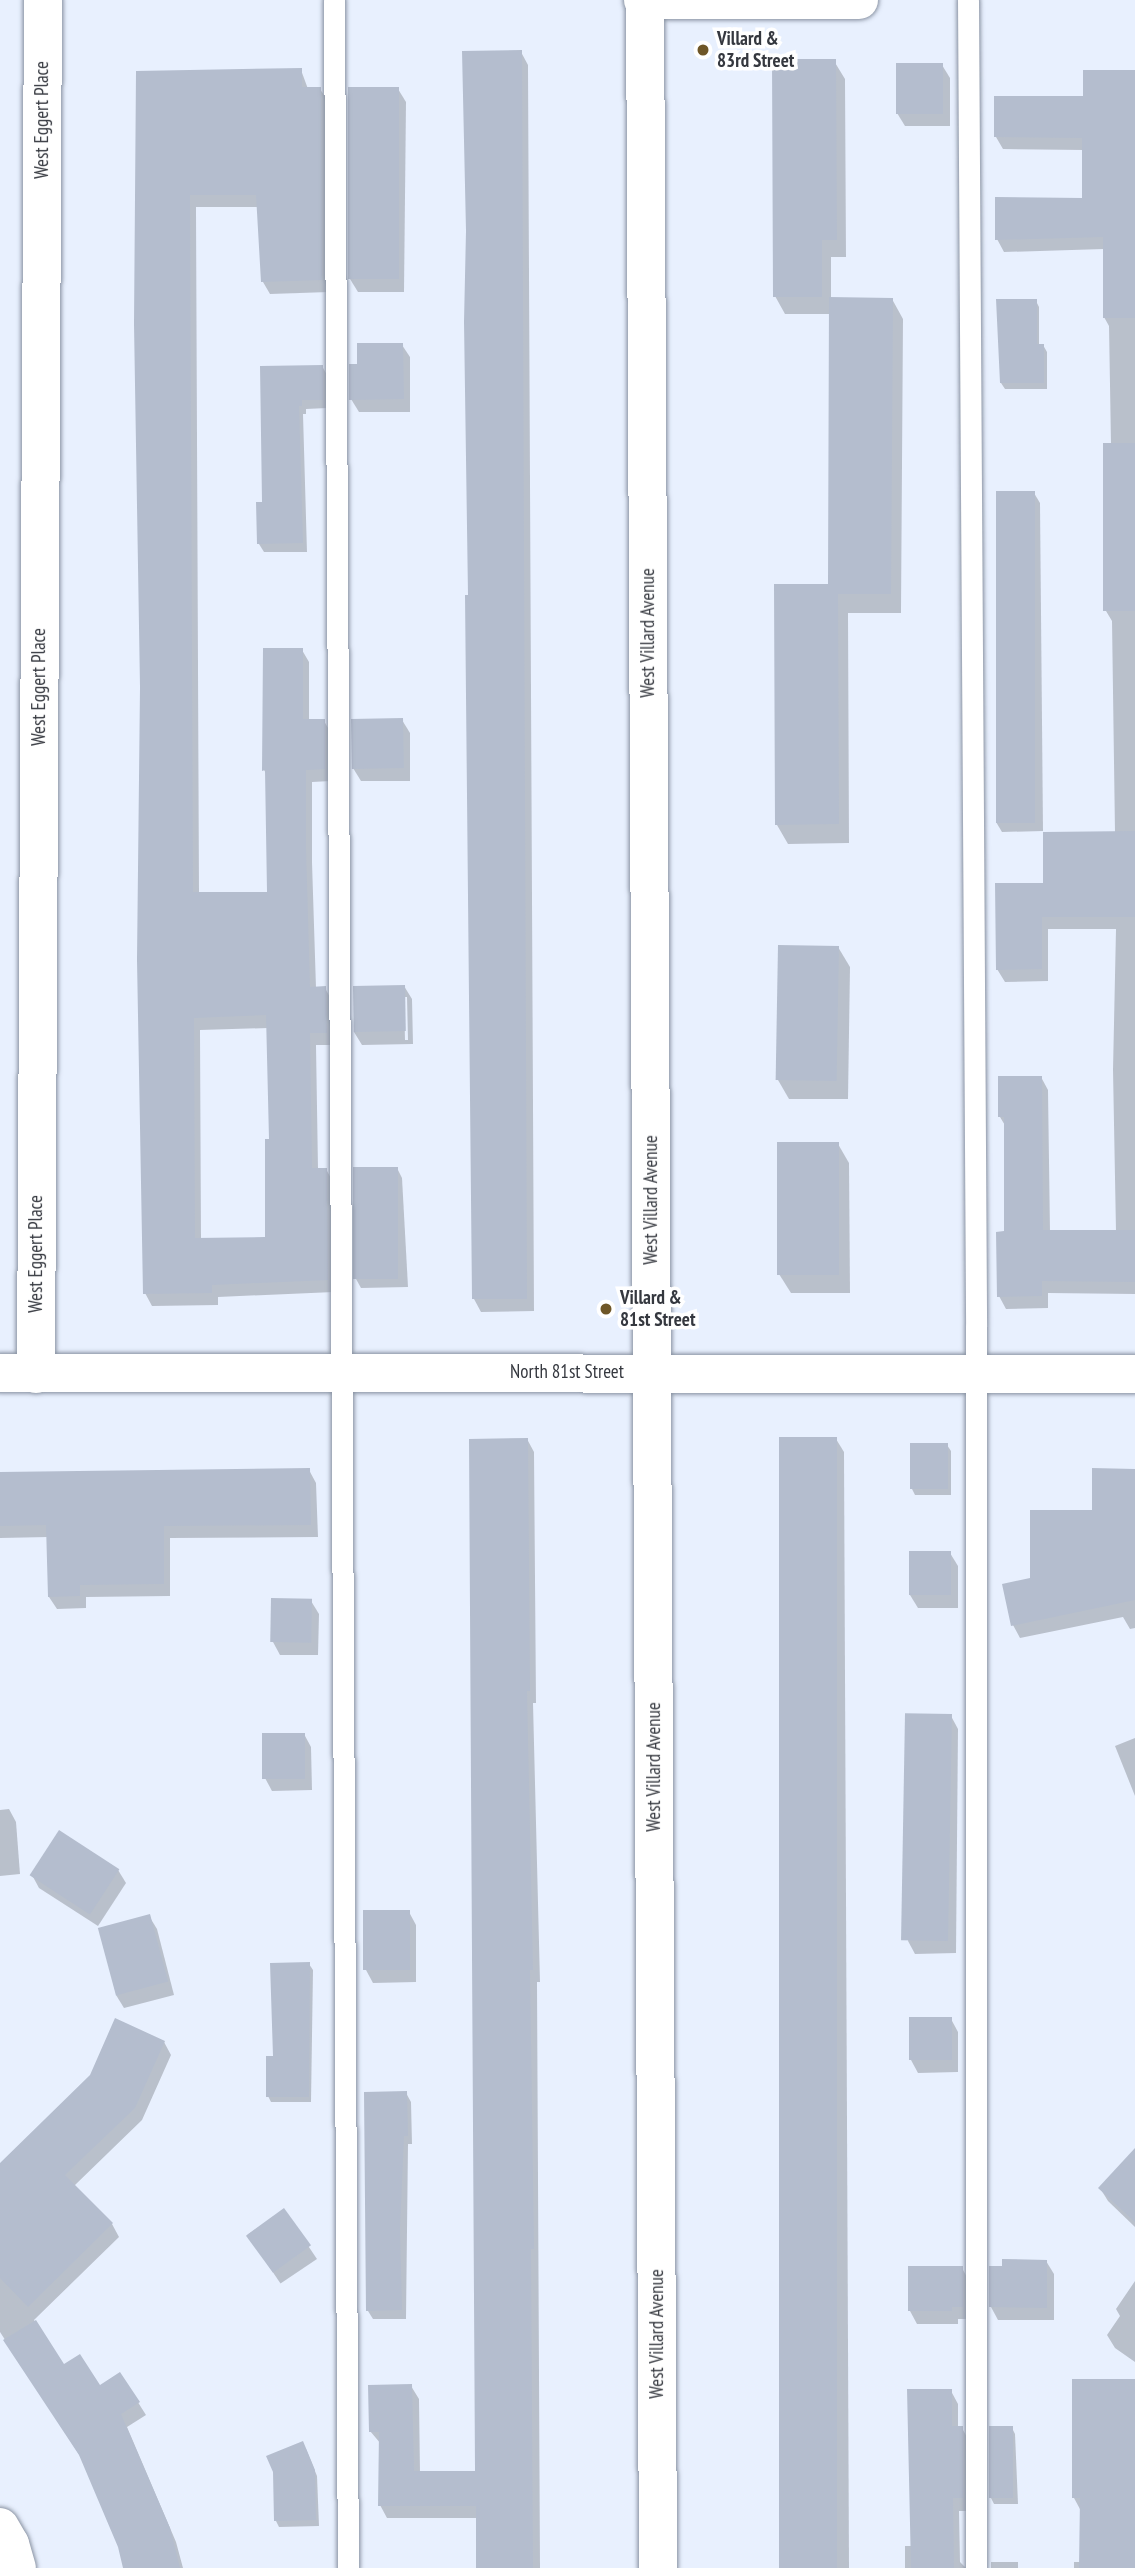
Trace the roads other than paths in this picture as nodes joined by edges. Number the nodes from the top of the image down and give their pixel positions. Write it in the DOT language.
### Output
graph roads {
  1 [pos="43,0"];
  2 [pos="334,0"];
  3 [pos="644,0"];
  4 [pos="859,0"];
  5 [pos="968,0"];
  6 [pos="339,1372"];
  7 [pos="652,1372"];
  8 [pos="976,1372"];
  9 [pos="18,1373"];
  10 [pos="1135,1374"];
  11 [pos="0,2527"];
  12 [pos="17,2568"];
  13 [pos="348,2568"];
  14 [pos="658,2568"];
  15 [pos="976,2568"];
  1 -- 9 [label="street, West Eggert Place"];
  2 -- 6 [label="lane"];
  3 -- 4 [label="street"];
  3 -- 7 [label="street, West Villard Avenue"];
  5 -- 8 [label="lane"];
  6 -- 7 [label="street, North 81st Street"];
  6 -- 9 [label="street, North 81st Street"];
  6 -- 13 [label="lane"];
  7 -- 8 [label="street, North 81st Street"];
  7 -- 14 [label="street, West Villard Avenue"];
  8 -- 10 [label="street, North 81st Street"];
  8 -- 15 [label="lane"];
  11 -- 12 [label="street"];
}
